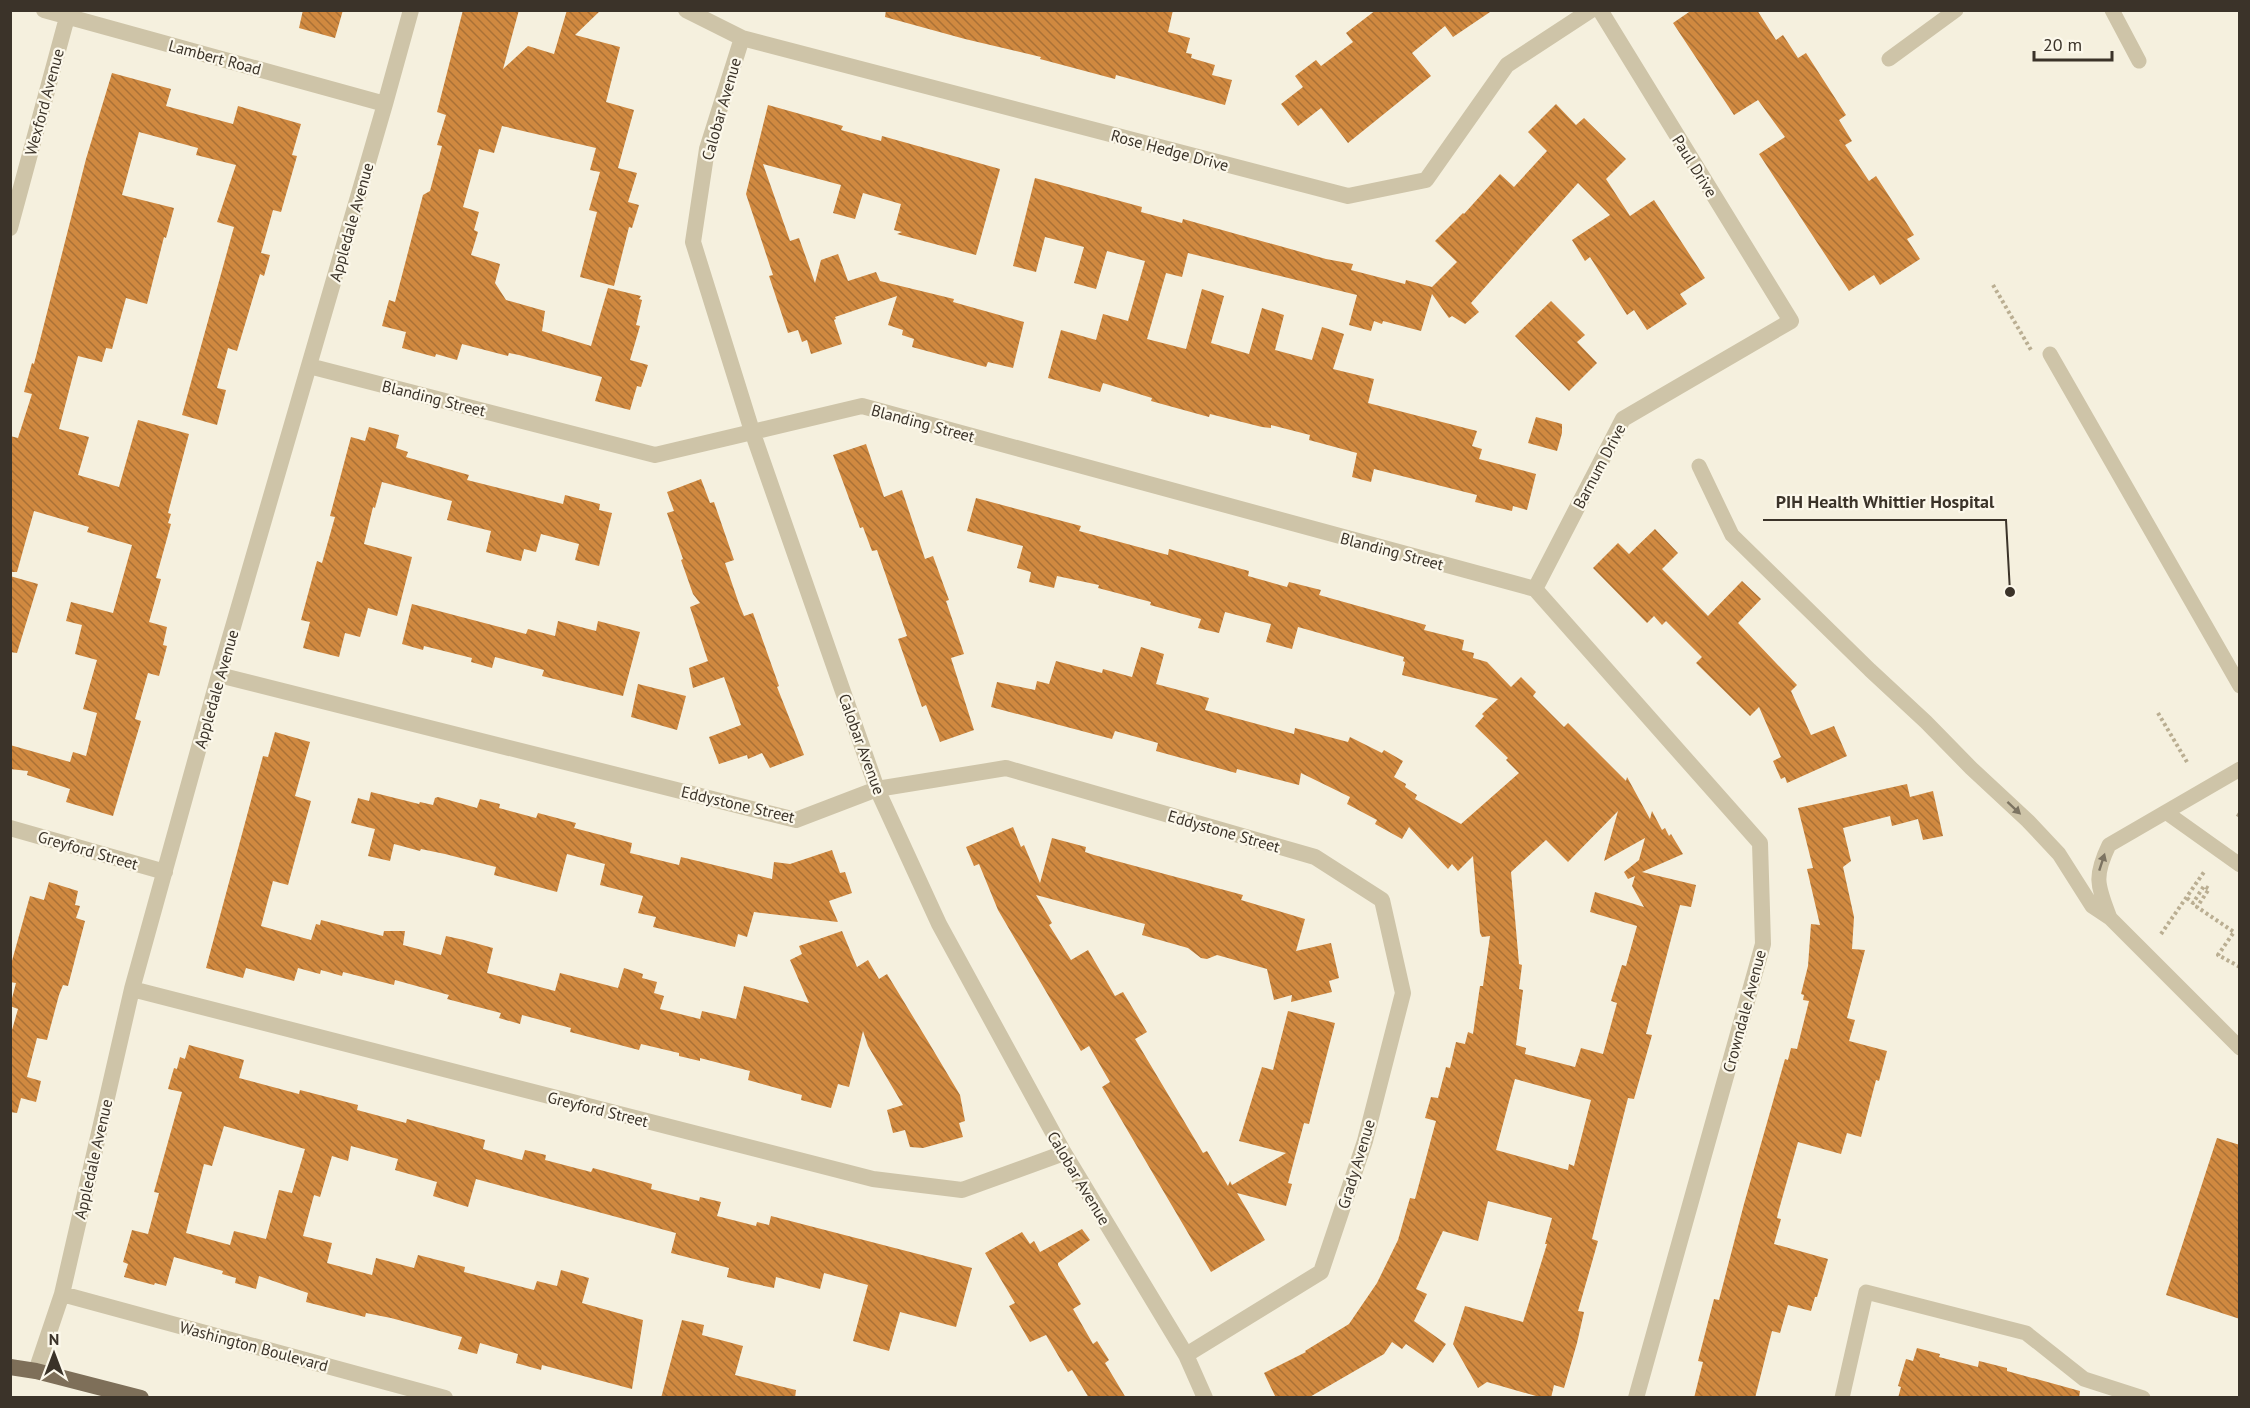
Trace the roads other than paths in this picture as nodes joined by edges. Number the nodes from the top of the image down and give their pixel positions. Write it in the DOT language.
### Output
graph roads {
  1 [pos="44,10"];
  2 [pos="411,10"];
  3 [pos="686,10"];
  4 [pos="1591,10"];
  5 [pos="1600,10"];
  6 [pos="1956,10"];
  7 [pos="2112,10"];
  8 [pos="68,14"];
  9 [pos="742,39"];
  10 [pos="1889,59"];
  11 [pos="2139,61"];
  12 [pos="386,104"];
  13 [pos="10,228"];
  14 [pos="1791,321"];
  15 [pos="2050,354"];
  16 [pos="309,366"];
  17 [pos="752,431"];
  18 [pos="1699,466"];
  19 [pos="1535,589"];
  20 [pos="219,675"];
  21 [pos="2240,686"];
  22 [pos="2240,769"];
  23 [pos="877,789"];
  24 [pos="2167,813"];
  25 [pos="10,828"];
  26 [pos="2240,865"];
  27 [pos="165,872"];
  28 [pos="1382,900"];
  29 [pos="2110,918"];
  30 [pos="132,989"];
  31 [pos="2240,1048"];
  32 [pos="1064,1153"];
  33 [pos="62,1294"];
  34 [pos="10,1355"];
  35 [pos="1186,1355"];
  36 [pos="10,1367"];
  37 [pos="36,1371"];
  38 [pos="141,1398"];
  39 [pos="445,1398"];
  40 [pos="1205,1398"];
  41 [pos="1636,1398"];
  42 [pos="1842,1398"];
  43 [pos="2144,1398"];
  1 -- 8 [label="street, Lambert Road"];
  2 -- 12 [label="street, Appledale Avenue"];
  3 -- 9 [label="street, Rose Hedge Drive"];
  4 -- 9 [label="street, Rose Hedge Drive"];
  5 -- 14 [label="street, Paul Drive"];
  6 -- 10 [label="lane"];
  7 -- 11 [label="lane"];
  8 -- 12 [label="street, Lambert Road"];
  8 -- 13 [label="street, Wexford Avenue"];
  9 -- 17 [label="street, Calobar Avenue"];
  12 -- 16 [label="street, Appledale Avenue"];
  14 -- 19 [label="street, Barnum Drive"];
  15 -- 21 [label="lane"];
  16 -- 17 [label="street, Blanding Street"];
  16 -- 20 [label="street, Appledale Avenue"];
  17 -- 19 [label="street, Blanding Street"];
  17 -- 23 [label="street, Calobar Avenue"];
  18 -- 29 [label="lane, one-way"];
  19 -- 41 [label="street, Crowndale Avenue"];
  20 -- 23 [label="street, Eddystone Street"];
  20 -- 27 [label="street, Appledale Avenue"];
  22 -- 24 [label="lane"];
  23 -- 28 [label="street, Eddystone Street"];
  23 -- 32 [label="street, Calobar Avenue"];
  24 -- 26 [label="lane"];
  29 -- 24 [label="lane, one-way"];
  25 -- 27 [label="street, Greyford Street"];
  27 -- 30 [label="street, Appledale Avenue"];
  28 -- 35 [label="street, Grady Avenue"];
  29 -- 31 [label="lane"];
  30 -- 32 [label="street, Greyford Street"];
  30 -- 33 [label="street, Appledale Avenue"];
  32 -- 35 [label="street, Calobar Avenue"];
  33 -- 37 [label="street, Appledale Avenue"];
  33 -- 39 [label="street, Washington Boulevard"];
  34 -- 37 [label="main road"];
  35 -- 40 [label="street, Calobar Avenue"];
  36 -- 37 [label="main road"];
  37 -- 38 [label="main road"];
  42 -- 43 [label="lane"];
}
